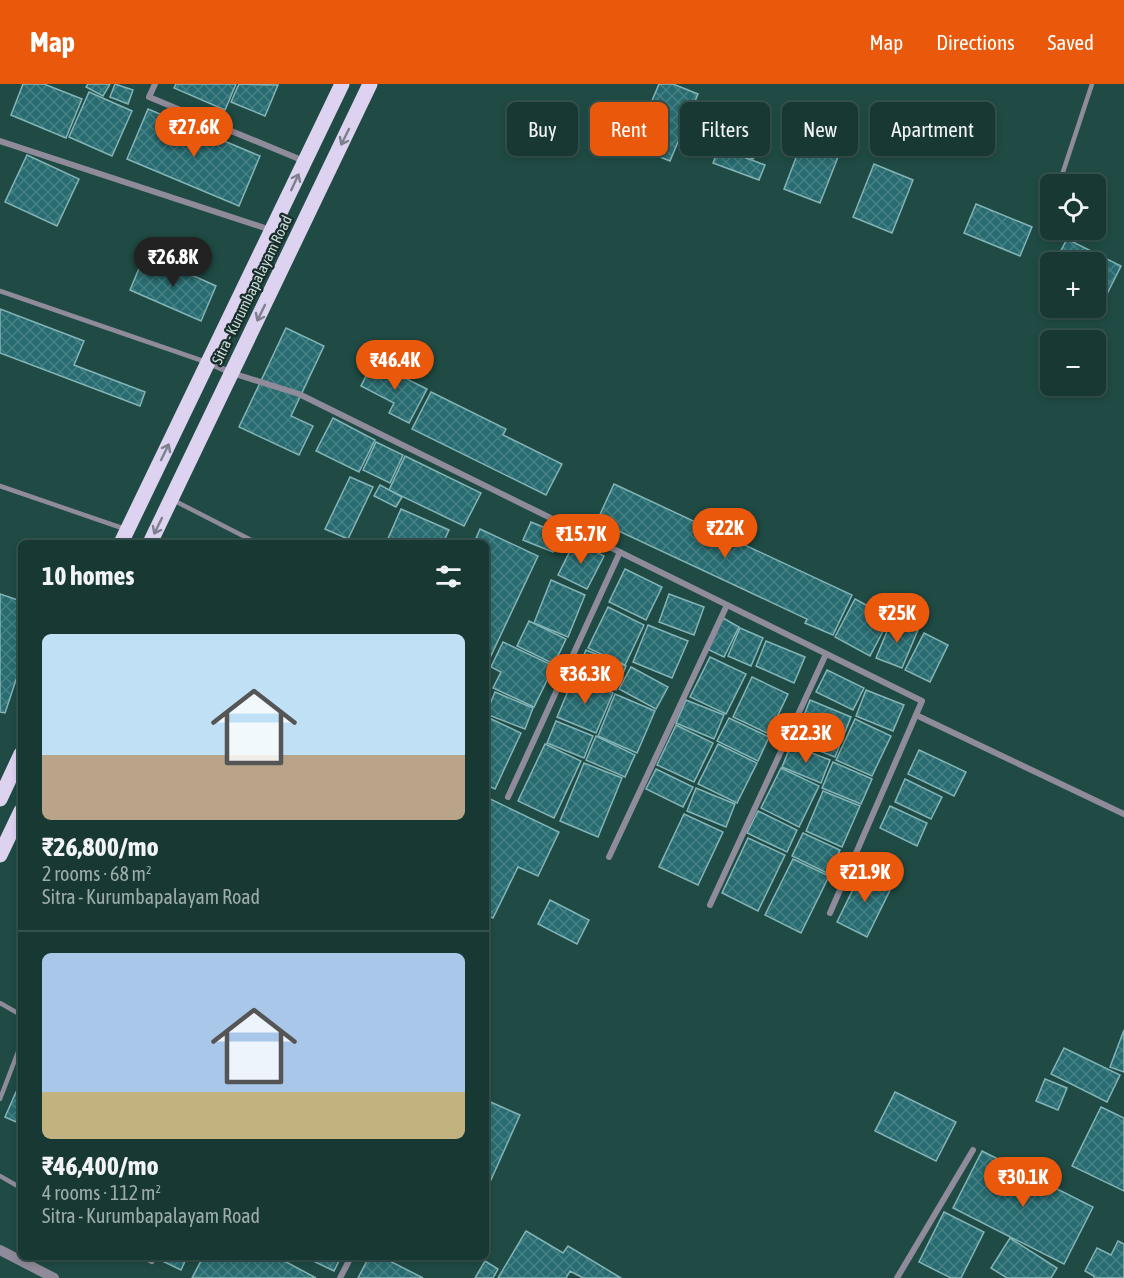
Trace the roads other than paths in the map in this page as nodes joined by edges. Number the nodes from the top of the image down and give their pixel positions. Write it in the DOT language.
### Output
graph roads {
  1 [pos="155,84"];
  2 [pos="342,84"];
  3 [pos="370,84"];
  4 [pos="1092,84"];
  5 [pos="0,141"];
  6 [pos="304,161"];
  7 [pos="1062,174"];
  8 [pos="271,231"];
  9 [pos="0,291"];
  10 [pos="209,363"];
  11 [pos="232,373"];
  12 [pos="0,486"];
  13 [pos="171,499"];
  14 [pos="125,537"];
  15 [pos="151,540"];
  16 [pos="251,540"];
  17 [pos="620,552"];
  18 [pos="727,605"];
  19 [pos="826,654"];
  20 [pos="916,715"];
  21 [pos="18,760"];
  22 [pos="508,796"];
  23 [pos="0,797"];
  24 [pos="1124,814"];
  25 [pos="18,817"];
  26 [pos="0,855"];
  27 [pos="609,856"];
  28 [pos="710,904"];
  29 [pos="830,913"];
  30 [pos="0,1004"];
  31 [pos="18,1013"];
  32 [pos="18,1052"];
  33 [pos="0,1098"];
  34 [pos="973,1150"];
  35 [pos="0,1176"];
  36 [pos="18,1186"];
  37 [pos="0,1250"];
  38 [pos="18,1259"];
  39 [pos="19,1260"];
  40 [pos="148,1260"];
  41 [pos="349,1260"];
  42 [pos="152,1262"];
  43 [pos="54,1278"];
  44 [pos="340,1278"];
  45 [pos="897,1278"];
  1 -- 6 [label="street"];
  2 -- 6 [label="main road, Sitra - Kurumbapalayam Road"];
  3 -- 11 [label="main road, Sitra - Kurumbapalayam Road, one-way"];
  4 -- 7 [label="lane"];
  5 -- 8 [label="street"];
  8 -- 6 [label="main road, Sitra - Kurumbapalayam Road, one-way"];
  8 -- 10 [label="main road, Sitra - Kurumbapalayam Road"];
  9 -- 10 [label="lane"];
  10 -- 11 [label="street"];
  14 -- 10 [label="main road, Sitra - Kurumbapalayam Road, one-way"];
  11 -- 13 [label="main road, Sitra - Kurumbapalayam Road"];
  11 -- 17 [label="street"];
  12 -- 14 [label="lane"];
  13 -- 15 [label="main road, Sitra - Kurumbapalayam Road, one-way"];
  13 -- 16 [label="lane"];
  17 -- 18 [label="street"];
  17 -- 22 [label="street"];
  18 -- 19 [label="street"];
  18 -- 27 [label="street"];
  19 -- 20 [label="street"];
  19 -- 28 [label="street"];
  20 -- 24 [label="street"];
  20 -- 29 [label="street"];
  21 -- 23 [label="main road"];
  25 -- 26 [label="main road"];
  30 -- 31 [label="lane"];
  32 -- 33 [label="lane"];
  34 -- 45 [label="street"];
  35 -- 36 [label="lane"];
  37 -- 38 [label="street"];
  39 -- 43 [label="street"];
  40 -- 42 [label="lane"];
  41 -- 44 [label="street"];
}
